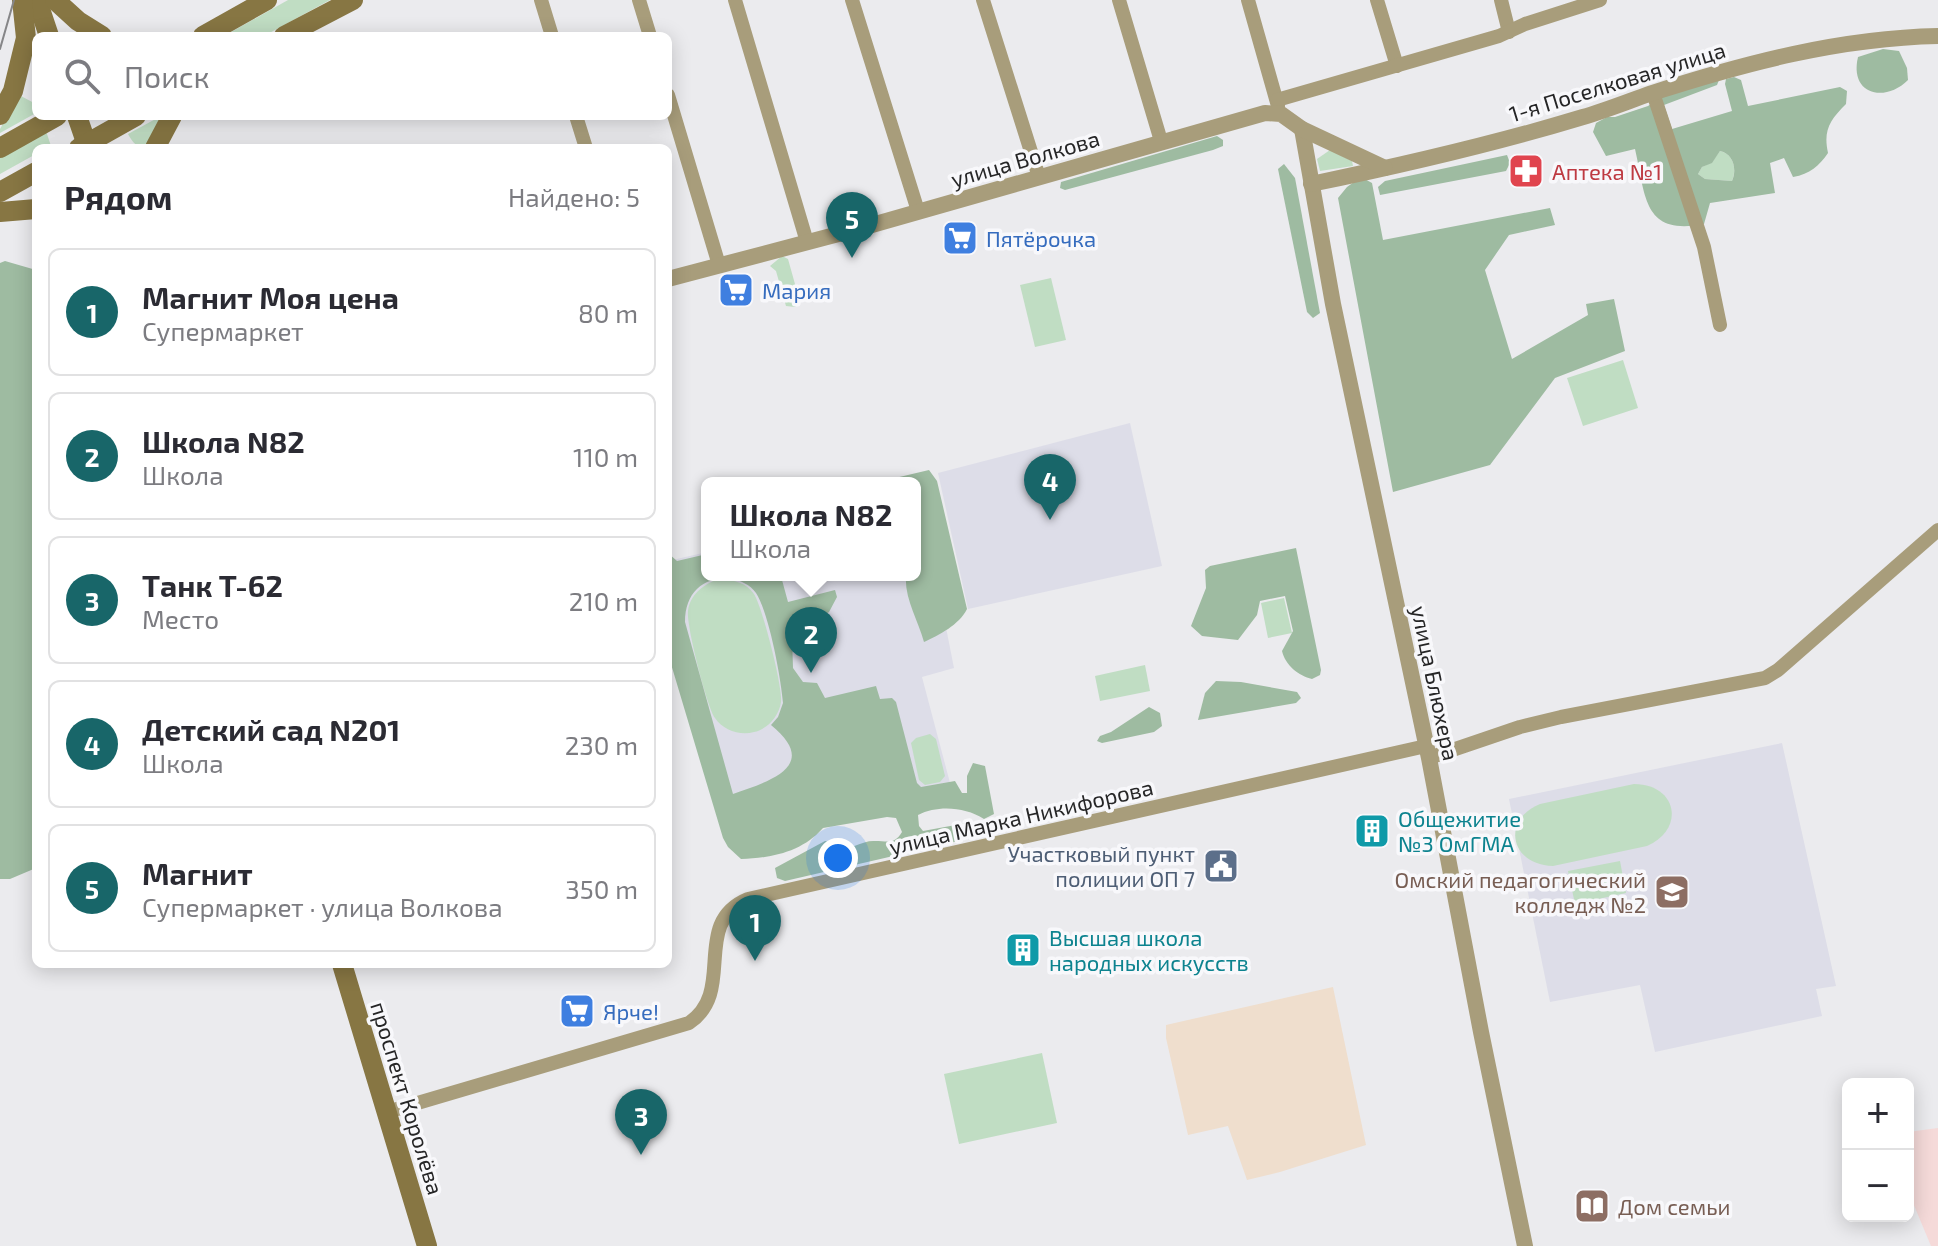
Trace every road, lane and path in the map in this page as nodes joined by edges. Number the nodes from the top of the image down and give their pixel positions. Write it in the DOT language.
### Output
graph roads {
  1 [pos="22,0"];
  2 [pos="37,0"];
  3 [pos="55,0"];
  4 [pos="267,0"];
  5 [pos="353,0"];
  6 [pos="541,0"];
  7 [pos="639,0"];
  8 [pos="735,0"];
  9 [pos="852,0"];
  10 [pos="983,0"];
  11 [pos="1119,0"];
  12 [pos="1248,0"];
  13 [pos="1377,0"];
  14 [pos="1501,0"];
  15 [pos="1600,0"];
  16 [pos="48,32"];
  17 [pos="96,32"];
  18 [pos="210,32"];
  19 [pos="292,32"];
  20 [pos="551,32"];
  21 [pos="649,32"];
  22 [pos="1509,32"];
  23 [pos="1938,36"];
  24 [pos="1397,66"];
  25 [pos="1653,93"];
  26 [pos="1279,107"];
  27 [pos="672,108"];
  28 [pos="0,115"];
  29 [pos="50,120"];
  30 [pos="78,120"];
  31 [pos="129,120"];
  32 [pos="170,120"];
  33 [pos="577,120"];
  34 [pos="1302,129"];
  35 [pos="1161,141"];
  36 [pos="83,144"];
  37 [pos="89,144"];
  38 [pos="157,144"];
  39 [pos="585,144"];
  40 [pos="0,148"];
  41 [pos="1385,168"];
  42 [pos="32,174"];
  43 [pos="1039,177"];
  44 [pos="1311,184"];
  45 [pos="0,192"];
  46 [pos="32,209"];
  47 [pos="918,211"];
  48 [pos="0,212"];
  49 [pos="807,242"];
  50 [pos="719,265"];
  51 [pos="672,278"];
  52 [pos="1720,325"];
  53 [pos="1938,530"];
  54 [pos="1428,752"];
  55 [pos="343,968"];
  56 [pos="387,1112"];
  57 [pos="427,1246"];
  58 [pos="1525,1246"];
  1 -- 28 [label="main road"];
  2 -- 16 [label="main road"];
  3 -- 17 [label="main road"];
  4 -- 18 [label="main road"];
  5 -- 19 [label="main road"];
  6 -- 20 [label="street"];
  7 -- 21 [label="street"];
  8 -- 49 [label="street"];
  9 -- 47 [label="street"];
  10 -- 43 [label="street"];
  11 -- 35 [label="street"];
  12 -- 26 [label="street"];
  13 -- 24 [label="street"];
  14 -- 22 [label="street"];
  15 -- 22 [label="street"];
  22 -- 24 [label="street"];
  23 -- 25 [label="street, 1-я Поселковая улица"];
  24 -- 26 [label="street"];
  25 -- 41 [label="street, 1-я Поселковая улица"];
  25 -- 52 [label="street"];
  26 -- 34 [label="street"];
  26 -- 35 [label="street, улица Волкова"];
  27 -- 50 [label="street"];
  29 -- 40 [label="main road"];
  30 -- 36 [label="main road"];
  31 -- 37 [label="main road"];
  32 -- 38 [label="main road"];
  33 -- 39 [label="street"];
  34 -- 41 [label="street"];
  34 -- 44 [label="street, улица Блюхера"];
  35 -- 43 [label="street, улица Волкова"];
  41 -- 44 [label="street, 1-я Поселковая улица"];
  42 -- 45 [label="main road"];
  43 -- 47 [label="street, улица Волкова"];
  44 -- 54 [label="street, улица Блюхера"];
  46 -- 48 [label="main road"];
  47 -- 49 [label="street, улица Волкова"];
  49 -- 50 [label="street, улица Волкова"];
  50 -- 51 [label="street, улица Волкова"];
  53 -- 54 [label="street, улица Марка Никифорова"];
  54 -- 56 [label="street, улица Марка Никифорова"];
  54 -- 58 [label="street, улица Блюхера"];
  55 -- 56 [label="main road, проспект Королёва"];
  56 -- 57 [label="main road, проспект Королёва"];
}
